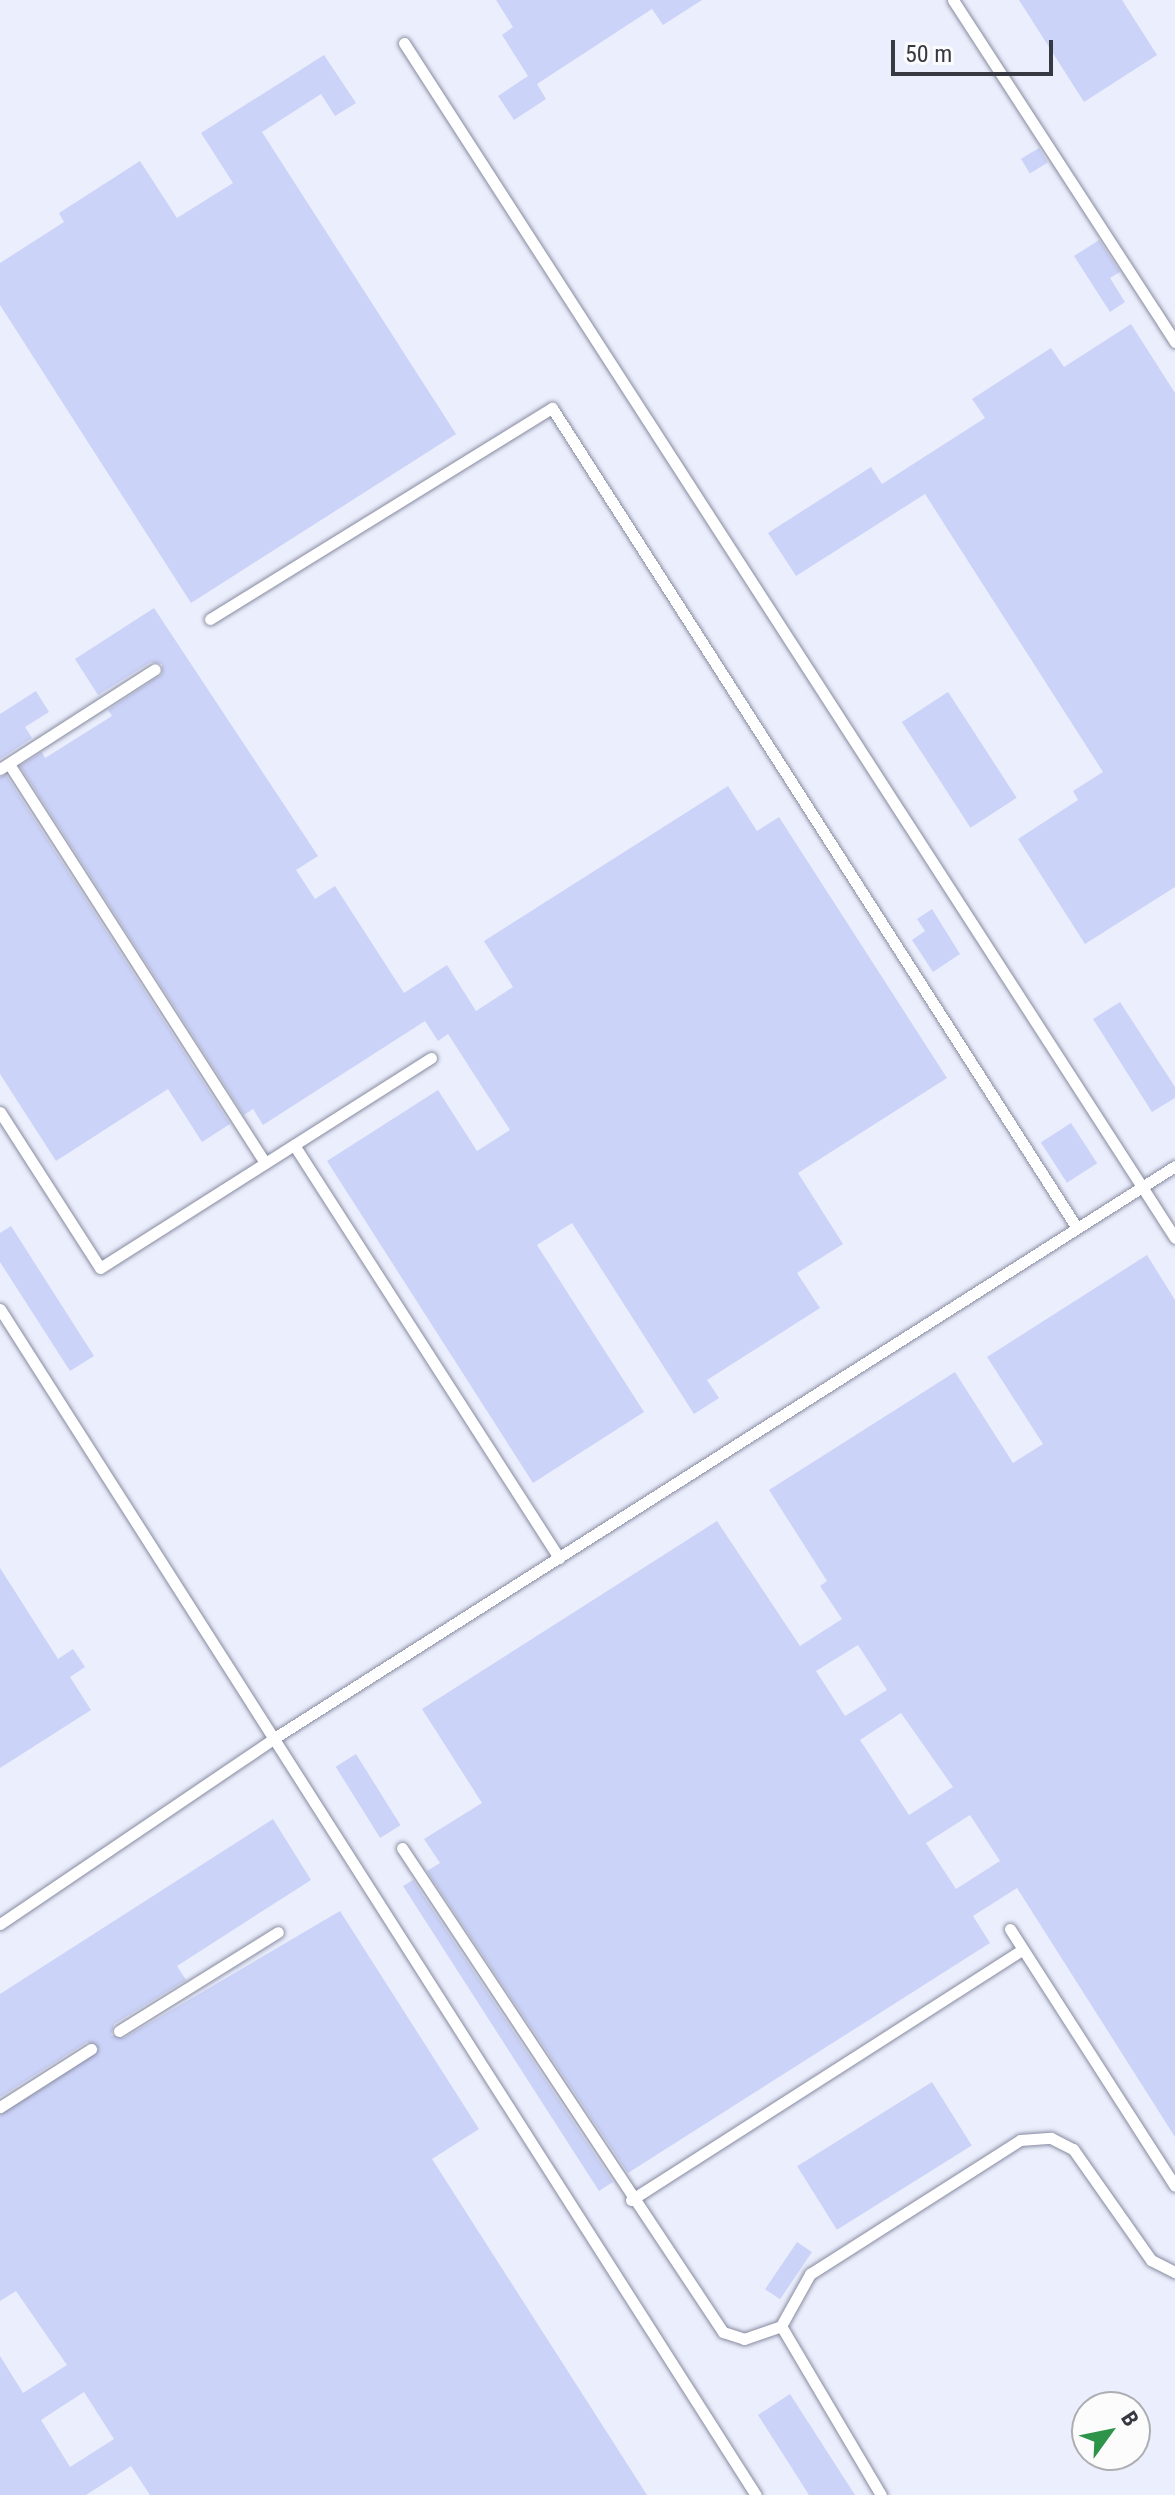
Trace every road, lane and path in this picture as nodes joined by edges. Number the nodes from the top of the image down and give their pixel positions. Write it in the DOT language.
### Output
graph roads {
  1 [pos="953,0"];
  2 [pos="404,43"];
  3 [pos="1175,342"];
  4 [pos="210,619"];
  5 [pos="155,669"];
  6 [pos="4,767"];
  7 [pos="431,1058"];
  8 [pos="0,1112"];
  9 [pos="294,1145"];
  10 [pos="265,1163"];
  11 [pos="1175,1166"];
  12 [pos="1142,1187"];
  13 [pos="1077,1228"];
  14 [pos="1175,1238"];
  15 [pos="0,1309"];
  16 [pos="559,1558"];
  17 [pos="276,1737"];
  18 [pos="402,1848"];
  19 [pos="0,1924"];
  20 [pos="1010,1929"];
  21 [pos="278,1932"];
  22 [pos="1023,1949"];
  23 [pos="119,2031"];
  24 [pos="91,2049"];
  25 [pos="0,2107"];
  26 [pos="1175,2186"];
  27 [pos="631,2200"];
  28 [pos="1175,2272"];
  29 [pos="781,2326"];
  30 [pos="756,2495"];
  31 [pos="881,2495"];
  1 -- 3 [label="lane"];
  2 -- 12 [label="lane"];
  4 -- 13 [label="lane"];
  5 -- 6 [label="lane"];
  6 -- 10 [label="lane"];
  7 -- 9 [label="lane"];
  8 -- 10 [label="lane"];
  9 -- 10 [label="lane"];
  9 -- 16 [label="lane"];
  11 -- 12 [label="lane"];
  12 -- 13 [label="lane"];
  12 -- 14 [label="lane"];
  13 -- 16 [label="lane"];
  15 -- 17 [label="lane"];
  16 -- 17 [label="lane"];
  17 -- 19 [label="lane"];
  17 -- 30 [label="lane"];
  18 -- 27 [label="lane"];
  20 -- 22 [label="lane"];
  21 -- 23 [label="lane"];
  22 -- 26 [label="lane"];
  22 -- 27 [label="lane"];
  24 -- 25 [label="lane"];
  27 -- 29 [label="lane"];
  28 -- 29 [label="lane"];
  29 -- 31 [label="lane"];
}
